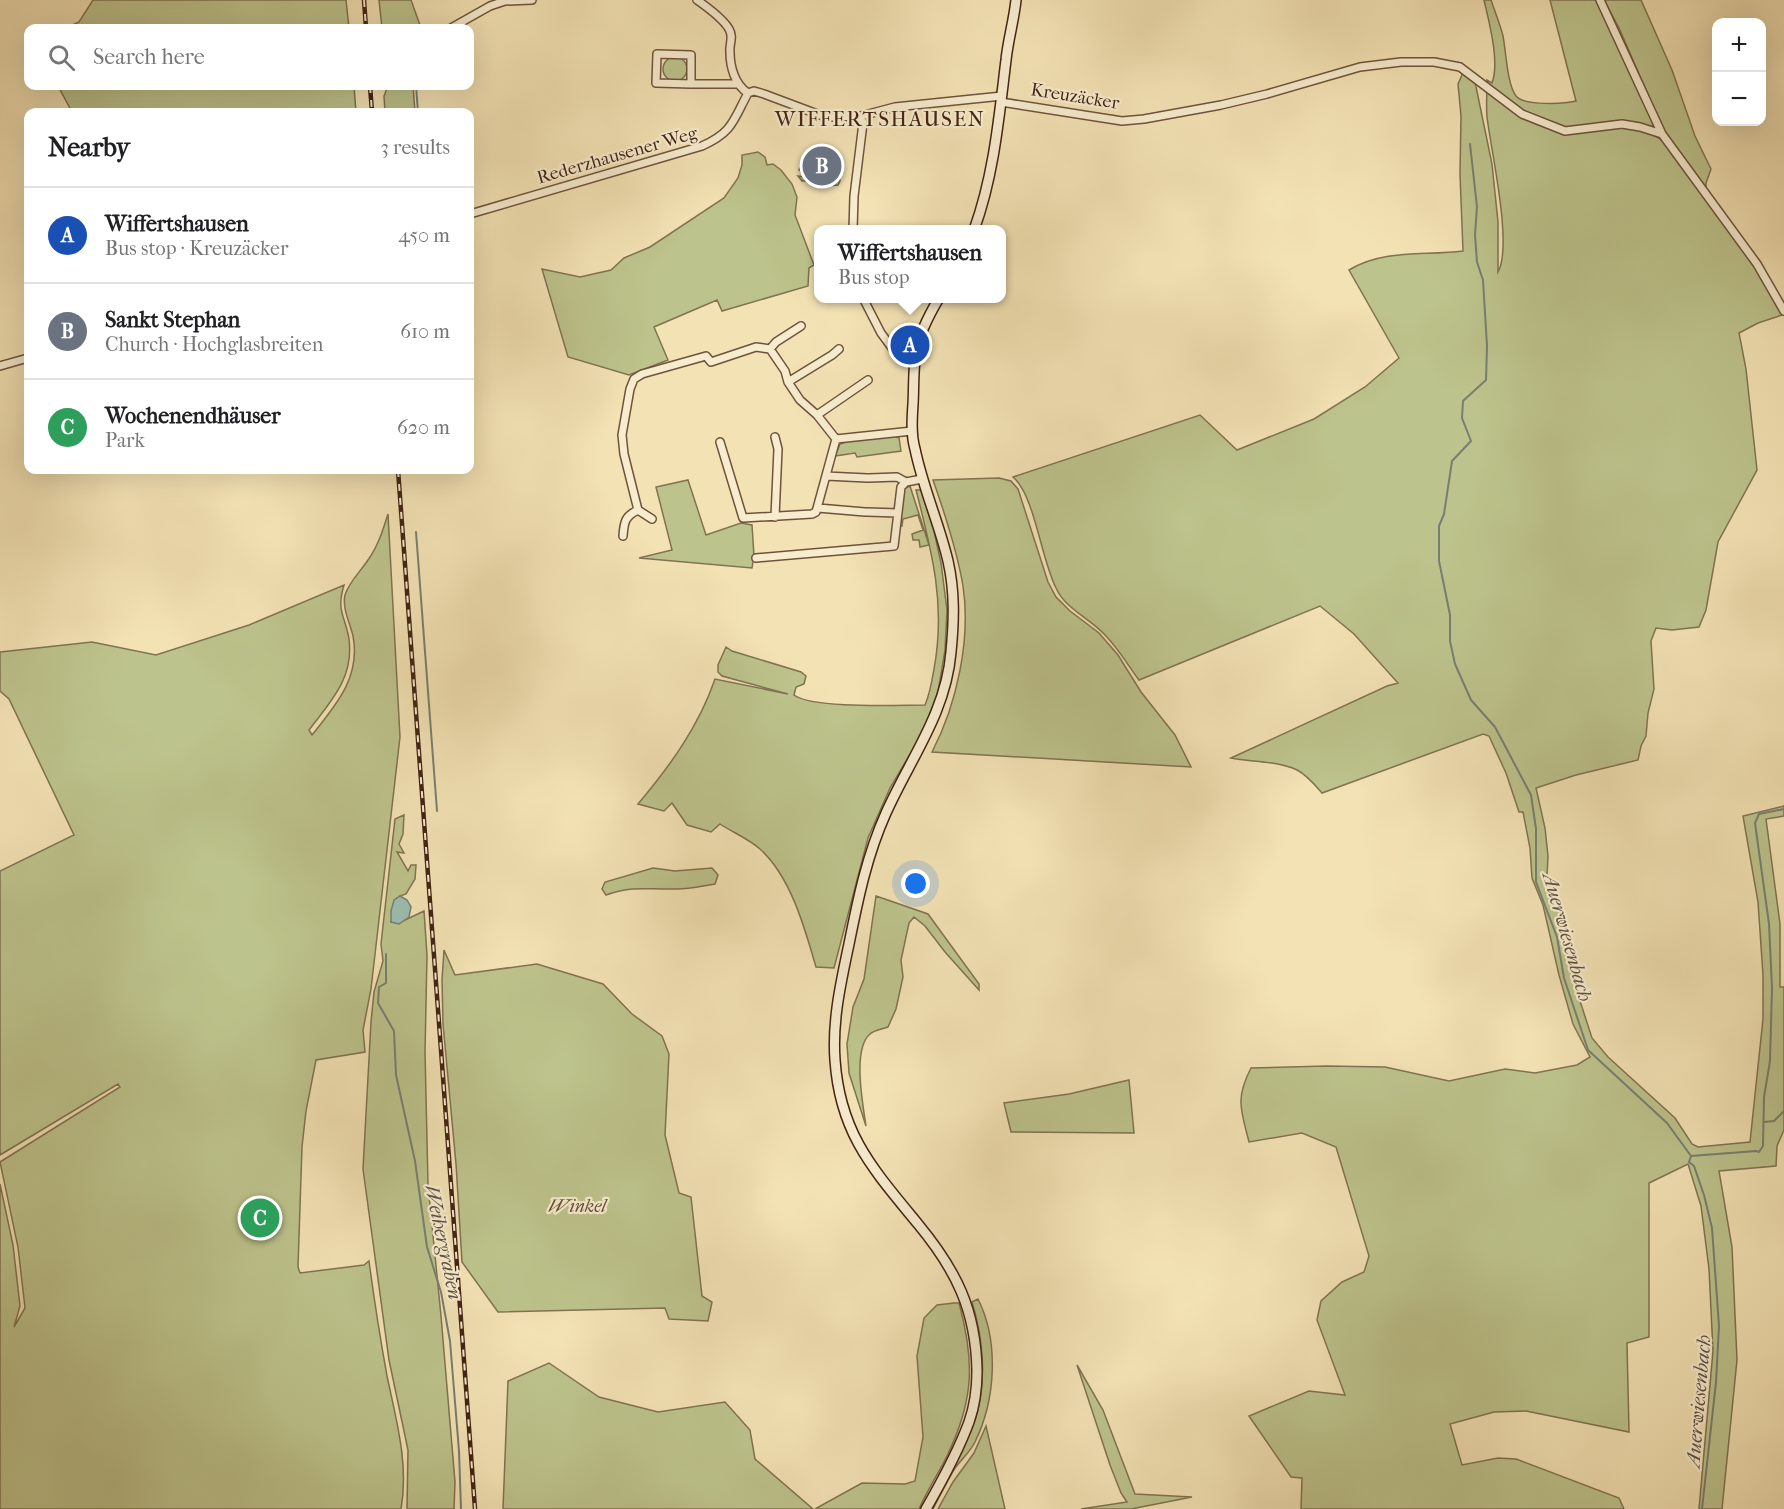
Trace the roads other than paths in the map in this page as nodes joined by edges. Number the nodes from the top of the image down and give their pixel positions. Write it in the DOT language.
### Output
graph roads {
  1 [pos="532,0"];
  2 [pos="697,0"];
  3 [pos="1016,0"];
  4 [pos="1600,0"];
  5 [pos="458,24"];
  6 [pos="691,84"];
  7 [pos="738,84"];
  8 [pos="748,93"];
  9 [pos="1002,99"];
  10 [pos="861,116"];
  11 [pos="1662,134"];
  12 [pos="474,213"];
  13 [pos="853,225"];
  14 [pos="975,225"];
  15 [pos="866,303"];
  16 [pos="936,303"];
  17 [pos="1784,311"];
  18 [pos="801,326"];
  19 [pos="770,349"];
  20 [pos="839,349"];
  21 [pos="24,359"];
  22 [pos="915,365"];
  23 [pos="0,366"];
  24 [pos="868,380"];
  25 [pos="788,382"];
  26 [pos="817,415"];
  27 [pos="912,430"];
  28 [pos="775,437"];
  29 [pos="836,439"];
  30 [pos="720,442"];
  31 [pos="826,476"];
  32 [pos="922,479"];
  33 [pos="906,482"];
  34 [pos="818,508"];
  35 [pos="638,510"];
  36 [pos="898,513"];
  37 [pos="775,517"];
  38 [pos="652,519"];
  39 [pos="623,536"];
  40 [pos="756,558"];
  41 [pos="926,1509"];
  1 -- 5 [label="street"];
  2 -- 7 [label="street"];
  3 -- 9 [label="street"];
  4 -- 11 [label="street"];
  6 -- 6 [label="street"];
  6 -- 7 [label="street"];
  7 -- 8 [label="street"];
  8 -- 10 [label="street, Kreuzäcker"];
  8 -- 12 [label="street, Rederzhausener Weg"];
  9 -- 10 [label="street, Kreuzäcker"];
  9 -- 11 [label="street, Kreuzäcker"];
  9 -- 14 [label="street"];
  10 -- 13 [label="street"];
  11 -- 17 [label="street"];
  15 -- 22 [label="street"];
  16 -- 22 [label="street"];
  18 -- 19 [label="street"];
  19 -- 25 [label="street"];
  19 -- 35 [label="street"];
  20 -- 25 [label="street"];
  21 -- 23 [label="street"];
  22 -- 27 [label="street"];
  24 -- 26 [label="street"];
  25 -- 26 [label="street"];
  26 -- 29 [label="street"];
  27 -- 29 [label="street"];
  27 -- 32 [label="street"];
  28 -- 37 [label="street"];
  29 -- 31 [label="street"];
  30 -- 37 [label="street"];
  31 -- 33 [label="street"];
  31 -- 34 [label="street"];
  32 -- 33 [label="street"];
  32 -- 41 [label="street"];
  33 -- 36 [label="street"];
  34 -- 36 [label="street"];
  34 -- 37 [label="street"];
  35 -- 38 [label="street"];
  35 -- 39 [label="street"];
  36 -- 40 [label="street"];
}
